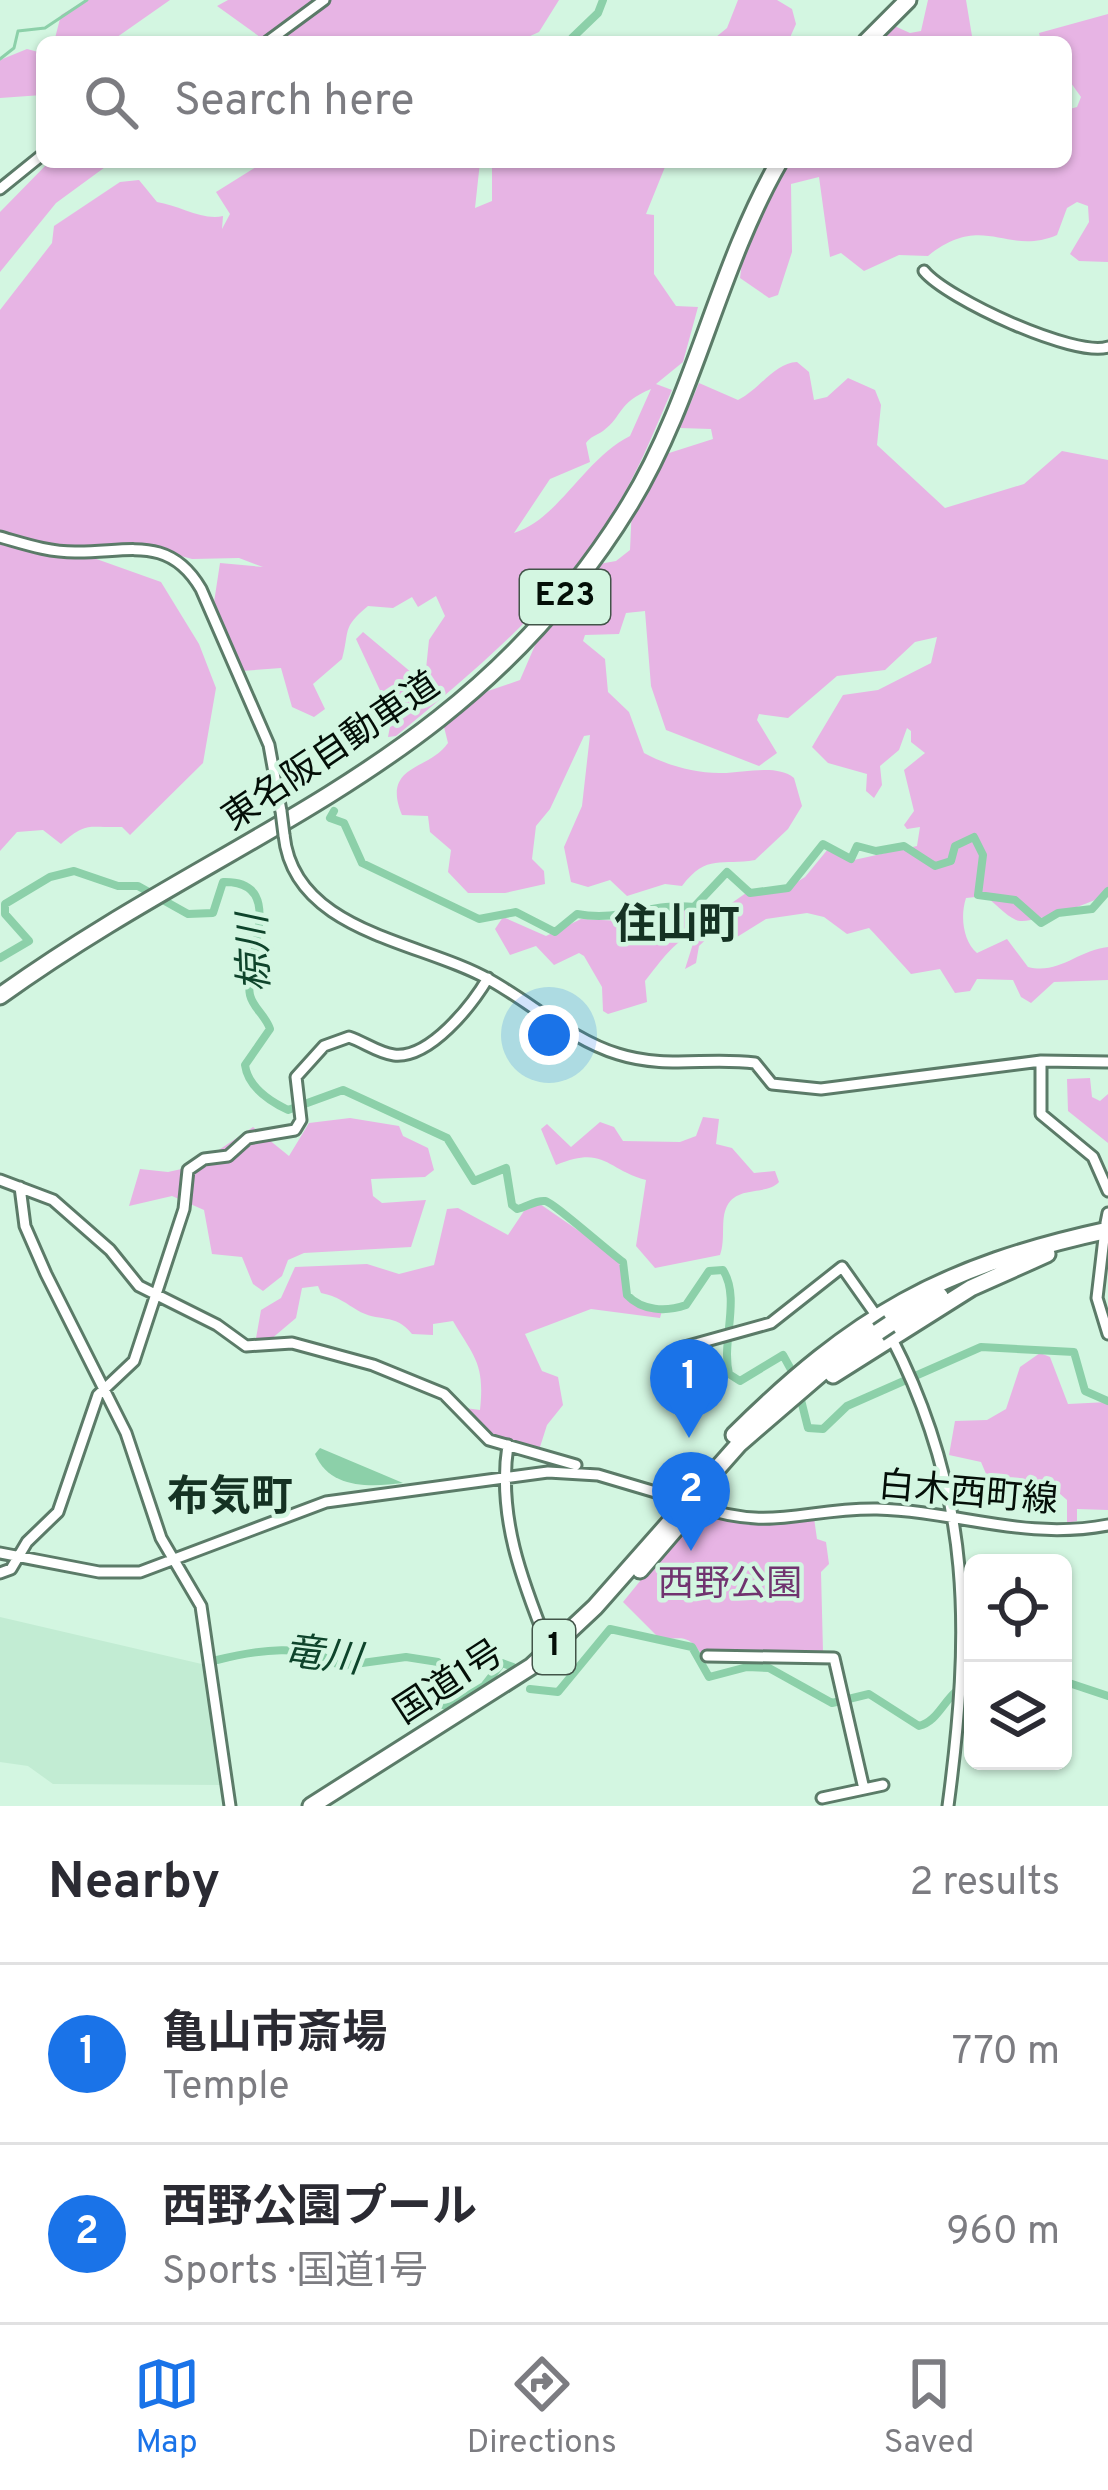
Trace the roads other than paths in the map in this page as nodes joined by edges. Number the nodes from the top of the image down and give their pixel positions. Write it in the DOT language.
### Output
graph roads {
  1 [pos="324,0"];
  2 [pos="904,0"];
  3 [pos="275,36"];
  4 [pos="868,36"];
  5 [pos="36,159"];
  6 [pos="773,168"];
  7 [pos="0,189"];
  8 [pos="924,271"];
  9 [pos="1108,347"];
  10 [pos="0,537"];
  11 [pos="488,978"];
  12 [pos="0,993"];
  13 [pos="1041,1061"];
  14 [pos="1108,1062"];
  15 [pos="0,1180"];
  16 [pos="20,1187"];
  17 [pos="1108,1191"];
  18 [pos="1107,1227"];
  19 [pos="1065,1245"];
  20 [pos="154,1296"];
  21 [pos="875,1313"];
  22 [pos="887,1331"];
  23 [pos="1108,1334"];
  24 [pos="822,1369"];
  25 [pos="102,1389"];
  26 [pos="682,1412"];
  27 [pos="757,1426"];
  28 [pos="508,1445"];
  29 [pos="576,1466"];
  30 [pos="504,1478"];
  31 [pos="685,1502"];
  32 [pos="955,1522"];
  33 [pos="1108,1525"];
  34 [pos="0,1553"];
  35 [pos="19,1557"];
  36 [pos="174,1563"];
  37 [pos="0,1573"];
  38 [pos="555,1653"];
  39 [pos="707,1656"];
  40 [pos="883,1785"];
  41 [pos="864,1789"];
  42 [pos="822,1798"];
  43 [pos="230,1806"];
  44 [pos="310,1806"];
  45 [pos="320,1806"];
  46 [pos="948,1806"];
  1 -- 3 [label="street"];
  2 -- 4 [label="highway"];
  5 -- 7 [label="street"];
  6 -- 12 [label="highway, 東名阪自動車道 / E23"];
  8 -- 9 [label="street"];
  10 -- 11 [label="street, bridge"];
  11 -- 13 [label="street"];
  11 -- 20 [label="street"];
  13 -- 14 [label="street"];
  13 -- 17 [label="street"];
  15 -- 16 [label="street"];
  16 -- 20 [label="street"];
  16 -- 25 [label="street"];
  18 -- 19 [label="highway, 国道1号 / 1"];
  18 -- 21 [label="highway"];
  18 -- 23 [label="street"];
  19 -- 22 [label="highway, 国道1号 / 1"];
  19 -- 22 [label="highway, 1"];
  20 -- 25 [label="street"];
  20 -- 28 [label="street"];
  21 -- 22 [label="street"];
  21 -- 24 [label="highway"];
  21 -- 26 [label="street"];
  22 -- 24 [label="highway, 国道1号 / 1"];
  22 -- 32 [label="street"];
  24 -- 27 [label="highway, 国道1号 / 1"];
  25 -- 35 [label="street"];
  25 -- 36 [label="street"];
  27 -- 31 [label="highway"];
  27 -- 38 [label="highway, 国道1号 / 1"];
  28 -- 29 [label="street"];
  28 -- 30 [label="street"];
  30 -- 31 [label="street, 白木西町線"];
  30 -- 36 [label="street, 白木西町線"];
  30 -- 38 [label="street"];
  31 -- 32 [label="street, 白木西町線"];
  31 -- 38 [label="highway"];
  32 -- 33 [label="street, 白木西町線"];
  32 -- 46 [label="street"];
  34 -- 35 [label="street, 白木西町線"];
  35 -- 36 [label="street, 白木西町線"];
  35 -- 37 [label="street"];
  36 -- 43 [label="street"];
  38 -- 44 [label="highway, 国道1号 / 1"];
  38 -- 45 [label="highway, 国道1号 / 1"];
  39 -- 41 [label="street"];
  40 -- 41 [label="street"];
  41 -- 42 [label="street"];
}
